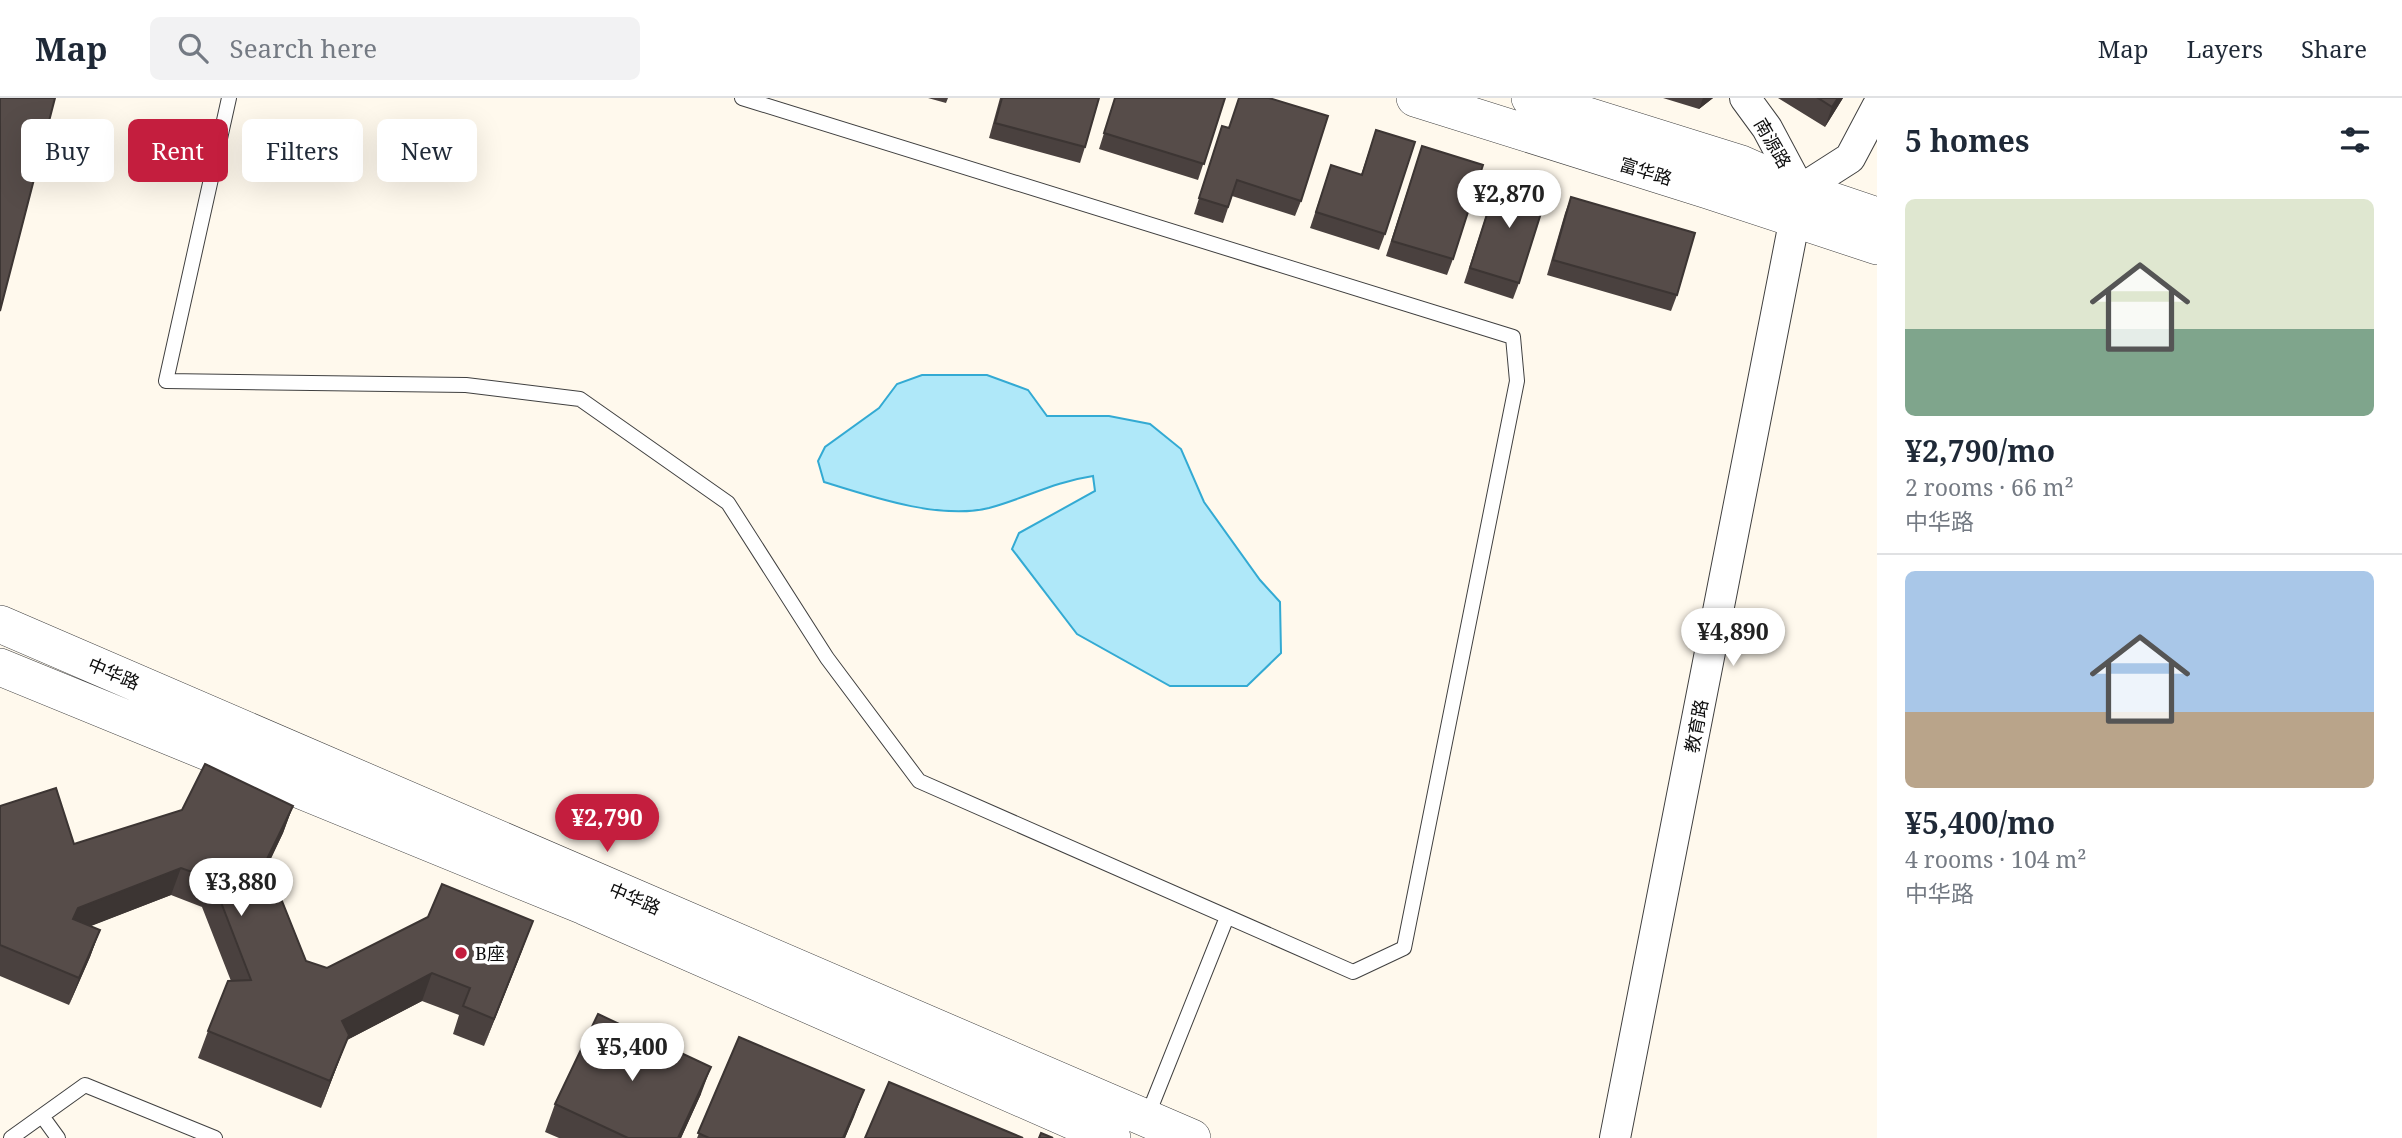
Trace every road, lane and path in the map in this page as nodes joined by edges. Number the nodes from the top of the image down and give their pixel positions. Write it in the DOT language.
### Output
graph roads {
  1 [pos="229,98"];
  2 [pos="743,98"];
  3 [pos="1415,98"];
  4 [pos="1530,98"];
  5 [pos="1745,98"];
  6 [pos="1877,107"];
  7 [pos="1797,205"];
  8 [pos="1877,216"];
  9 [pos="1877,246"];
  10 [pos="0,624"];
  11 [pos="0,667"];
  12 [pos="1227,917"];
  13 [pos="42,1116"];
  14 [pos="1147,1118"];
  15 [pos="11,1138"];
  16 [pos="58,1138"];
  17 [pos="215,1138"];
  18 [pos="1112,1138"];
  19 [pos="1192,1138"];
  20 [pos="1615,1138"];
  1 -- 12 [label="lane"];
  2 -- 12 [label="lane"];
  3 -- 7 [label="street, 富华路"];
  4 -- 7 [label="street, 富华路"];
  5 -- 7 [label="street, 南源路"];
  6 -- 7 [label="street"];
  7 -- 8 [label="street, 富华路"];
  7 -- 9 [label="street, 富华路"];
  7 -- 20 [label="street, 教育路"];
  10 -- 14 [label="street, 中华路"];
  11 -- 18 [label="street, 中华路"];
  12 -- 14 [label="lane"];
  13 -- 15 [label="lane"];
  13 -- 16 [label="lane"];
  13 -- 17 [label="lane"];
  14 -- 19 [label="street, 中华路"];
}
